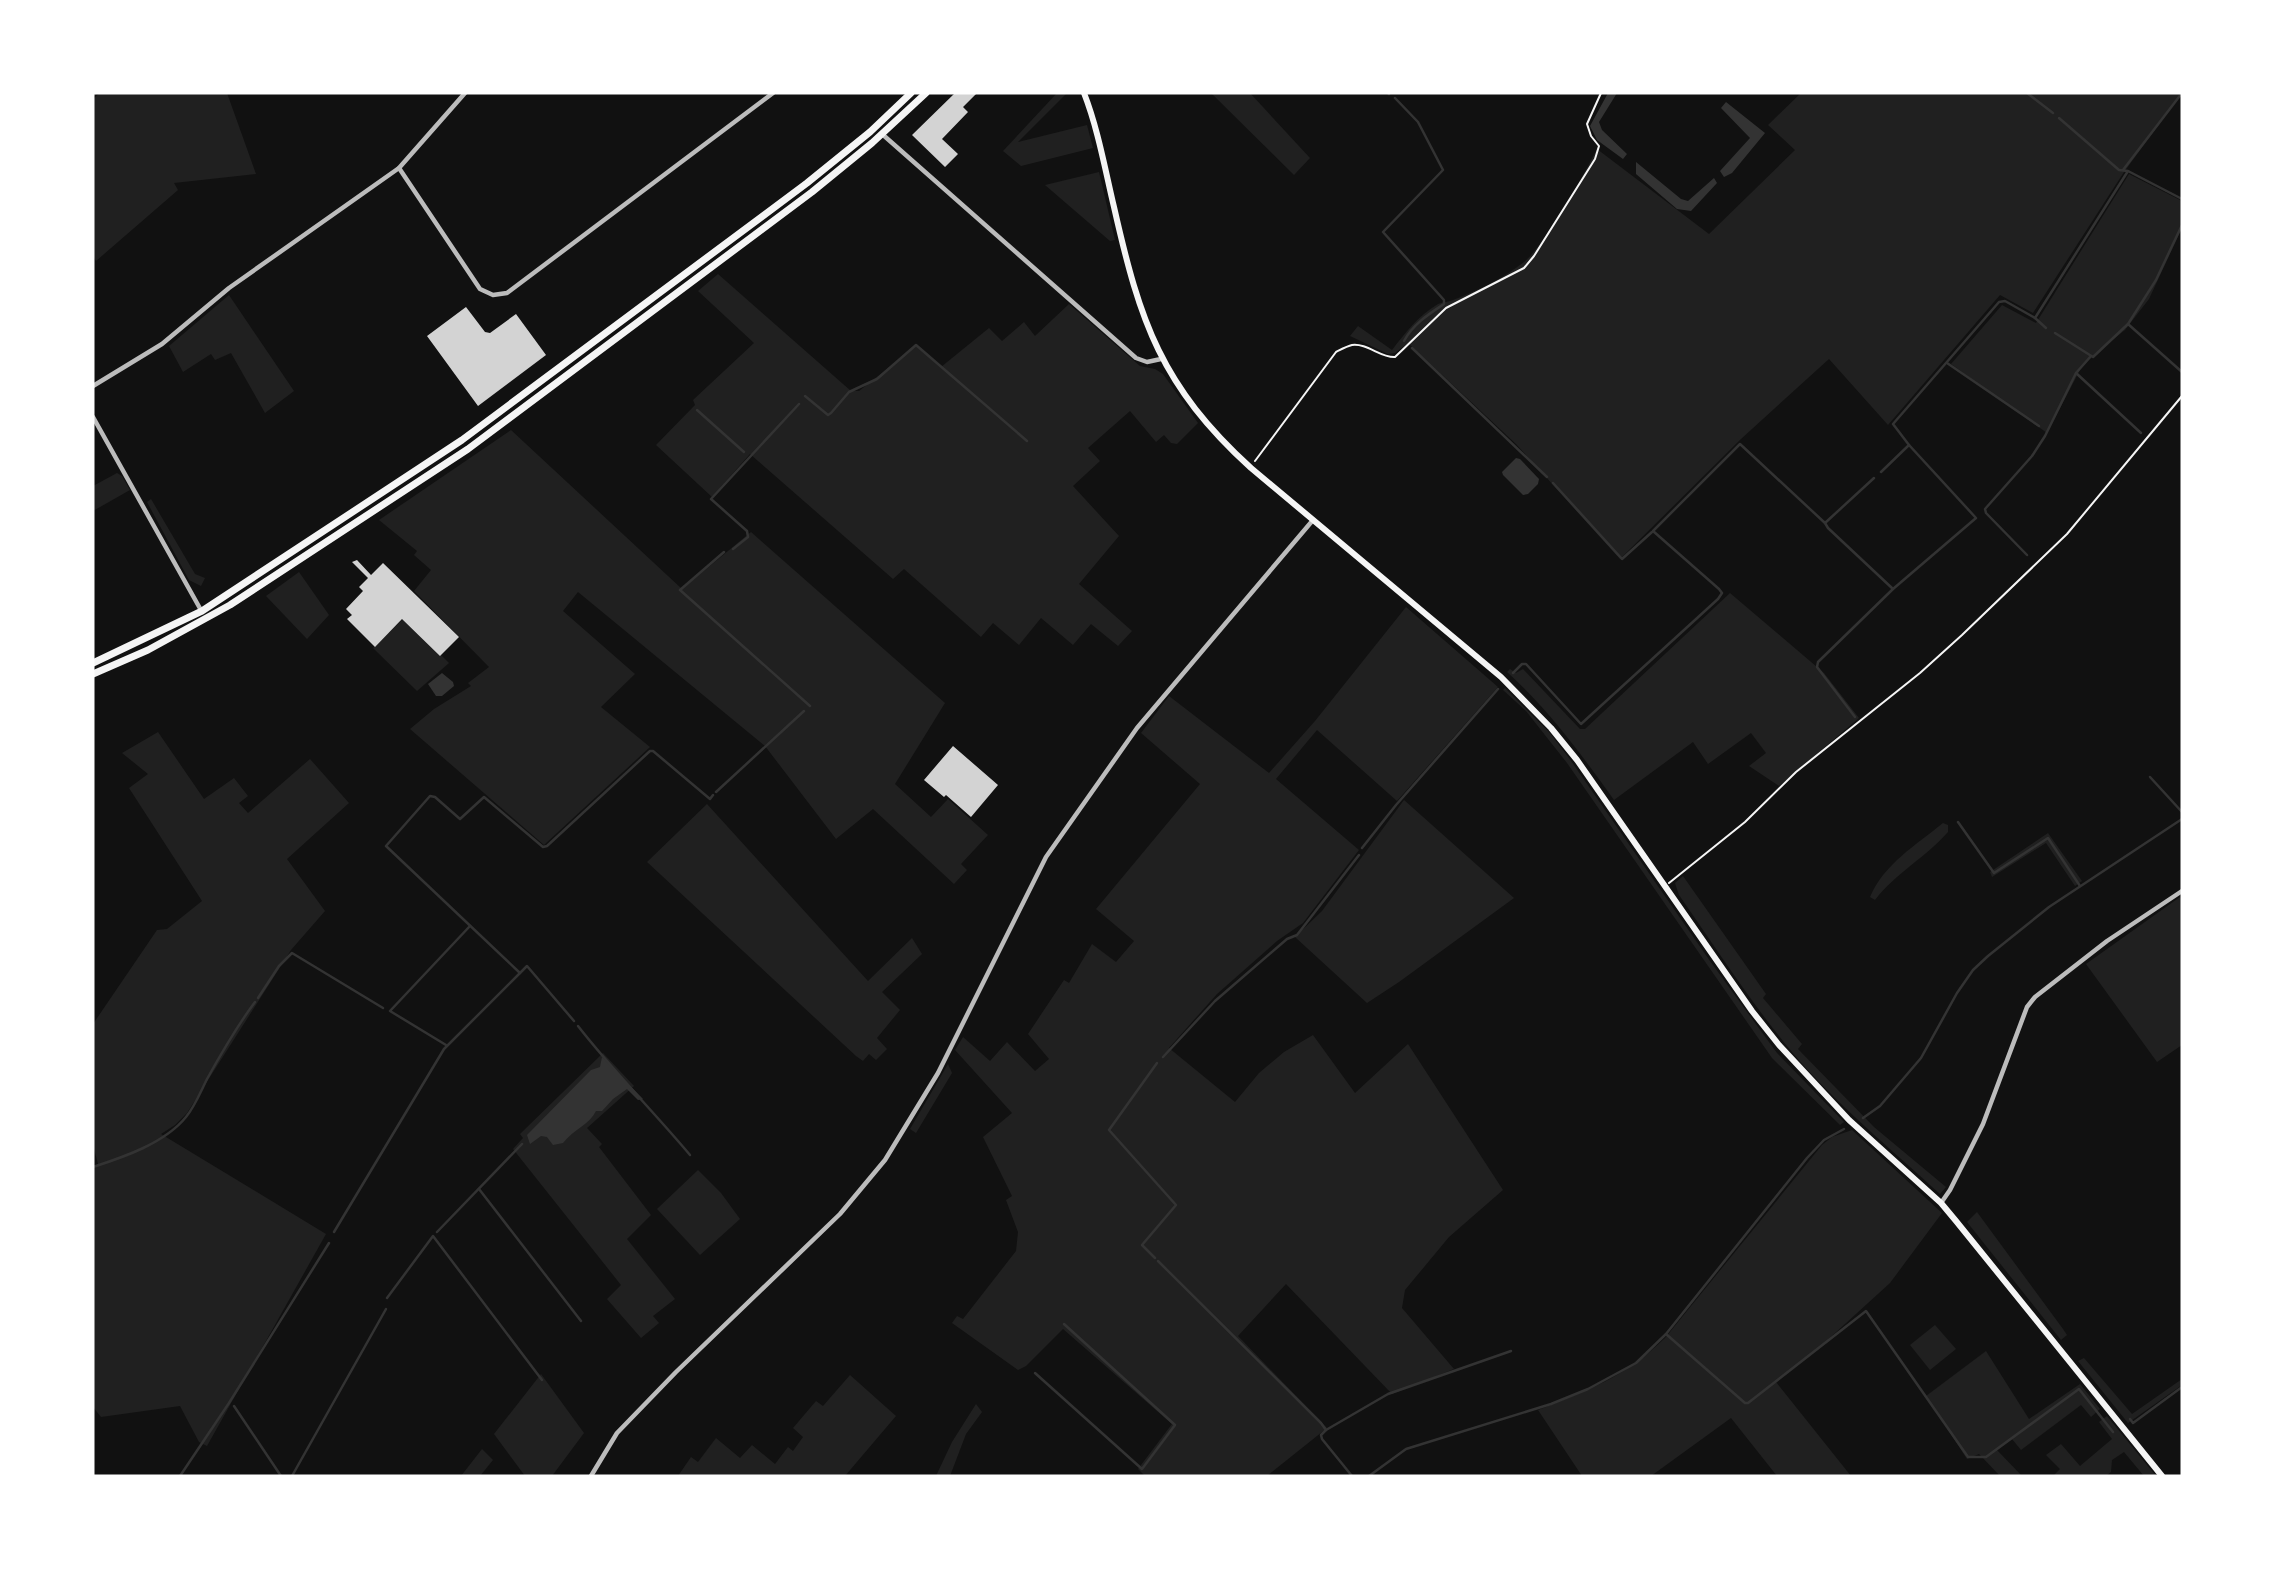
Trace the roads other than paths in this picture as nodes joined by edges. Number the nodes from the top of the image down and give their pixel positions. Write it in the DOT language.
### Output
graph roads {
  1 [pos="465,93"];
  2 [pos="773,93"];
  3 [pos="911,93"];
  4 [pos="926,93"];
  5 [pos="1084,93"];
  6 [pos="882,134"];
  7 [pos="399,168"];
  8 [pos="1161,359"];
  9 [pos="93,386"];
  10 [pos="93,417"];
  11 [pos="1313,520"];
  12 [pos="202,611"];
  13 [pos="206,619"];
  14 [pos="93,663"];
  15 [pos="93,674"];
  16 [pos="2182,891"];
  17 [pos="1941,1203"];
  18 [pos="591,1476"];
  19 [pos="2162,1476"];
  1 -- 7 [label="street"];
  2 -- 7 [label="street"];
  3 -- 12 [label="main road"];
  4 -- 6 [label="main road"];
  5 -- 8 [label="main road"];
  6 -- 8 [label="street"];
  6 -- 13 [label="main road"];
  7 -- 9 [label="street"];
  8 -- 11 [label="main road"];
  10 -- 12 [label="street"];
  11 -- 17 [label="main road"];
  11 -- 18 [label="street"];
  12 -- 13 [label="street"];
  12 -- 14 [label="main road"];
  13 -- 15 [label="main road"];
  16 -- 17 [label="street"];
  17 -- 19 [label="main road"];
}
